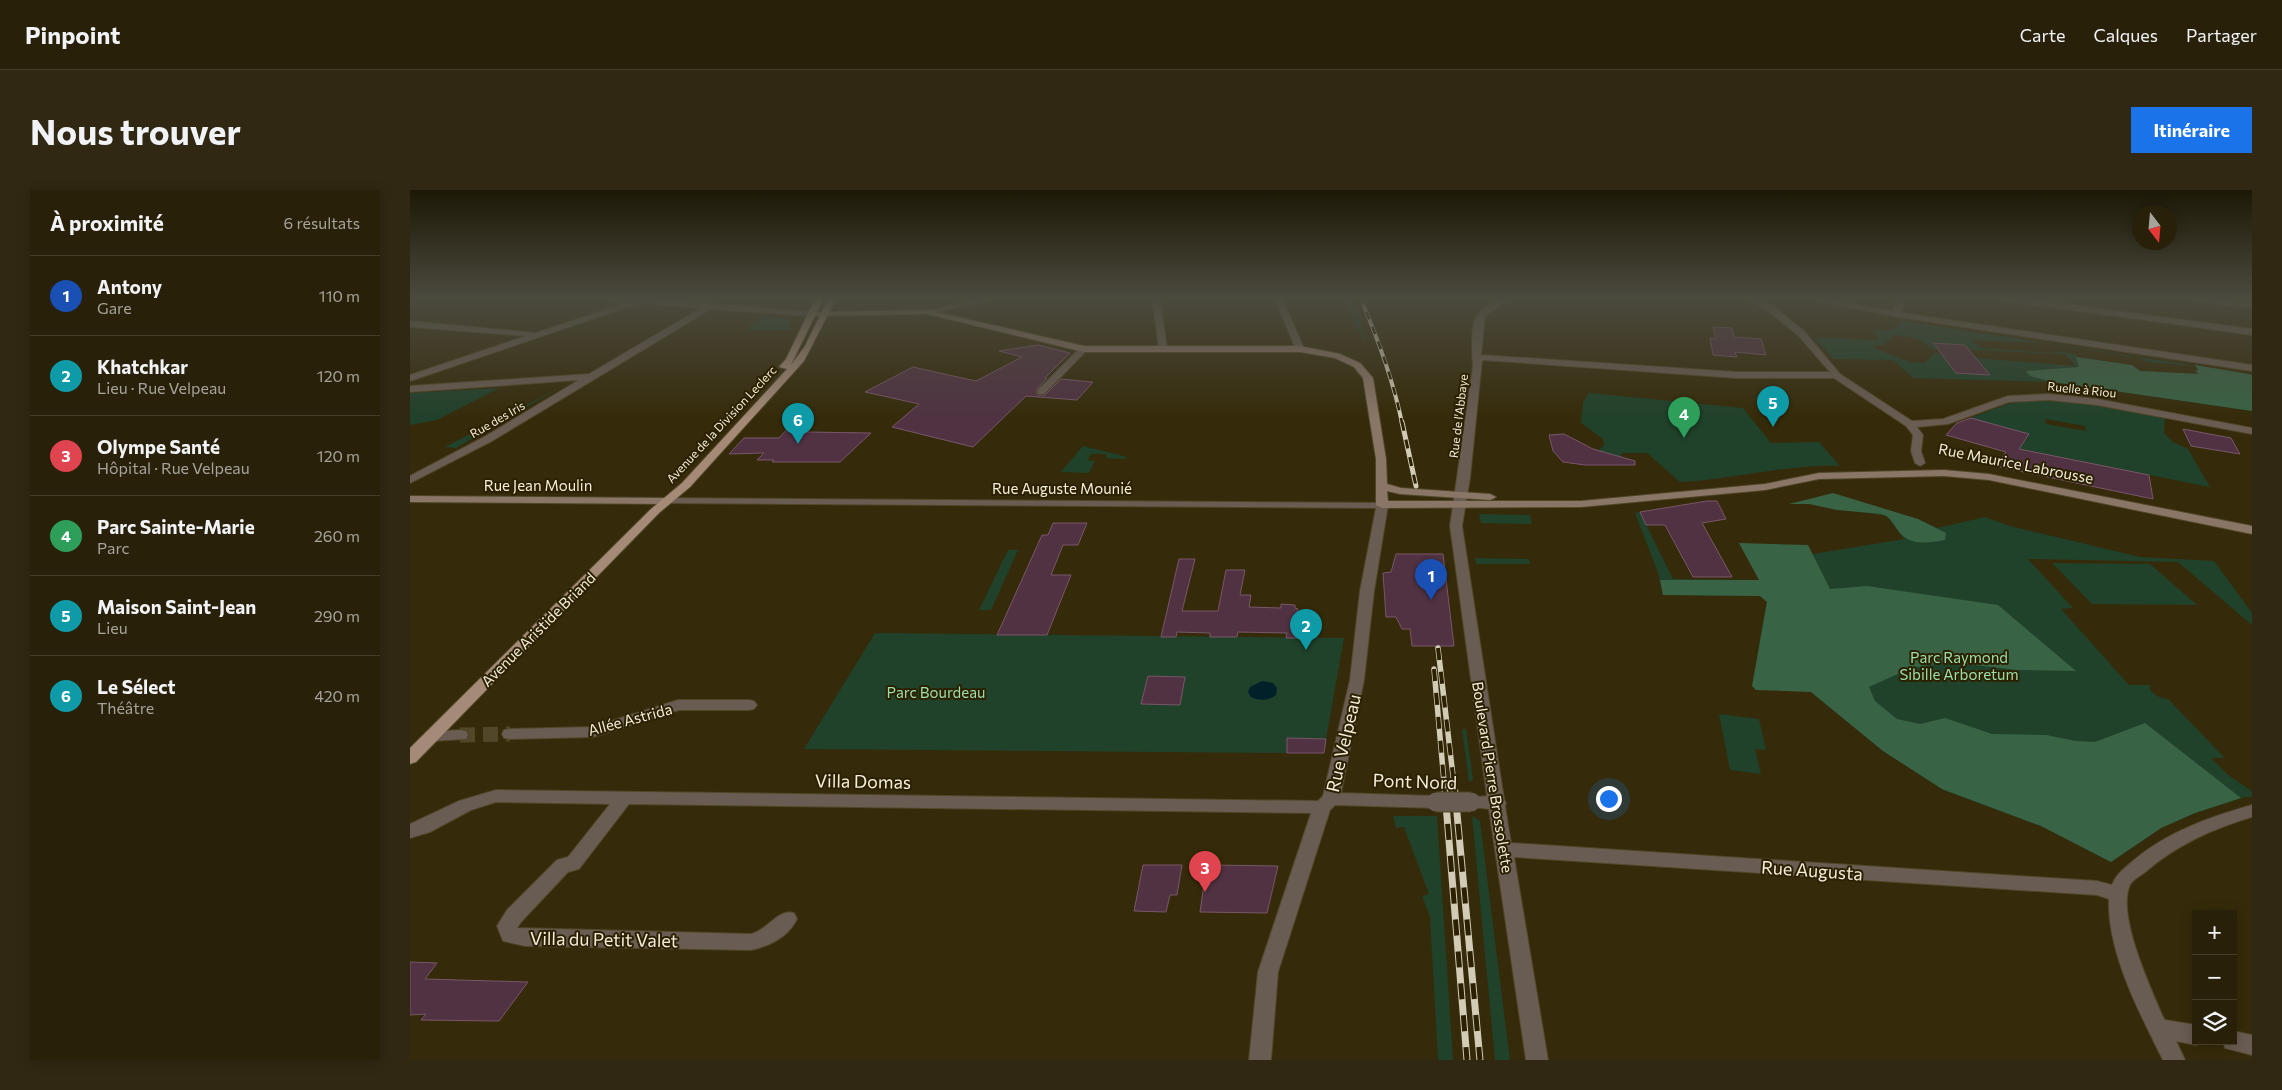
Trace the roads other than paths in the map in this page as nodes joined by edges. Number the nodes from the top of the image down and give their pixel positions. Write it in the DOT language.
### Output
graph roads {
  1 [pos="530,338"];
  2 [pos="659,338"];
  3 [pos="801,338"];
  4 [pos="812,338"];
  5 [pos="1036,338"];
  6 [pos="1161,338"];
  7 [pos="1295,338"];
  8 [pos="1477,338"];
  9 [pos="1805,338"];
  10 [pos="2048,338"];
  11 [pos="1084,349"];
  12 [pos="1163,349"];
  13 [pos="1300,349"];
  14 [pos="1477,357"];
  15 [pos="2252,368"];
  16 [pos="1836,375"];
  17 [pos="595,377"];
  18 [pos="410,378"];
  19 [pos="410,389"];
  20 [pos="1041,392"];
  21 [pos="1910,424"];
  22 [pos="2224,425"];
  23 [pos="2252,431"];
  24 [pos="1917,468"];
  25 [pos="410,480"];
  26 [pos="1382,486"];
  27 [pos="410,499"];
  28 [pos="1460,500"];
  29 [pos="666,501"];
  30 [pos="1382,505"];
  31 [pos="2252,524"];
  32 [pos="2252,530"];
  33 [pos="749,705"];
  34 [pos="510,734"];
  35 [pos="432,736"];
  36 [pos="460,736"];
  37 [pos="410,758"];
  38 [pos="624,798"];
  39 [pos="1498,802"];
  40 [pos="1326,803"];
  41 [pos="2252,811"];
  42 [pos="410,831"];
  43 [pos="1504,850"];
  44 [pos="2118,895"];
  45 [pos="787,919"];
  46 [pos="2158,1029"];
  47 [pos="2192,1034"];
  48 [pos="2237,1042"];
  49 [pos="2252,1045"];
  50 [pos="1260,1060"];
  51 [pos="1537,1060"];
  52 [pos="2174,1060"];
  1 -- 18 [label="street"];
  2 -- 17 [label="street, Rue des Iris"];
  3 -- 29 [label="main road, Avenue de la Division Leclerc"];
  4 -- 29 [label="main road, Avenue de la Division Leclerc"];
  5 -- 11 [label="main road"];
  6 -- 12 [label="street"];
  7 -- 13 [label="street"];
  8 -- 14 [label="street, Rue de l'Abbaye"];
  9 -- 16 [label="street"];
  10 -- 15 [label="street"];
  11 -- 12 [label="main road"];
  11 -- 20 [label="street"];
  12 -- 13 [label="main road"];
  13 -- 26 [label="main road"];
  14 -- 16 [label="street"];
  14 -- 28 [label="street, Rue de l'Abbaye"];
  16 -- 21 [label="street"];
  17 -- 19 [label="street, Rue des Iris"];
  17 -- 25 [label="street, Rue des Iris"];
  21 -- 22 [label="street, Ruelle à Riou"];
  21 -- 24 [label="street"];
  22 -- 23 [label="street, Ruelle à Riou"];
  24 -- 28 [label="main road, Rue Maurice Labrousse"];
  24 -- 31 [label="main road, Rue Maurice Labrousse"];
  24 -- 32 [label="main road, Rue Maurice Labrousse"];
  26 -- 28 [label="main road"];
  26 -- 30 [label="main road"];
  27 -- 29 [label="main road, Rue Jean Moulin"];
  28 -- 30 [label="main road, Rue Auguste Mounié"];
  28 -- 39 [label="street, Boulevard Pierre Brossolette"];
  29 -- 30 [label="street, Rue Auguste Mounié"];
  29 -- 35 [label="main road, Avenue Aristide Briand"];
  30 -- 40 [label="street, Rue Velpeau"];
  33 -- 34 [label="street, Allée Astrida"];
  35 -- 36 [label="street"];
  35 -- 37 [label="main road, Avenue Aristide Briand"];
  38 -- 40 [label="street, Villa Domas"];
  38 -- 42 [label="street, Villa Domas"];
  38 -- 45 [label="street, Villa du Petit Valet"];
  39 -- 40 [label="street, Pont Nord, bridge"];
  39 -- 43 [label="street, Boulevard Pierre Brossolette"];
  40 -- 50 [label="street, Rue Velpeau"];
  41 -- 44 [label="street"];
  43 -- 44 [label="street, Rue Augusta"];
  43 -- 51 [label="street, Boulevard Pierre Brossolette"];
  44 -- 46 [label="street"];
  46 -- 47 [label="street"];
  46 -- 52 [label="street"];
  48 -- 49 [label="street"];
}
